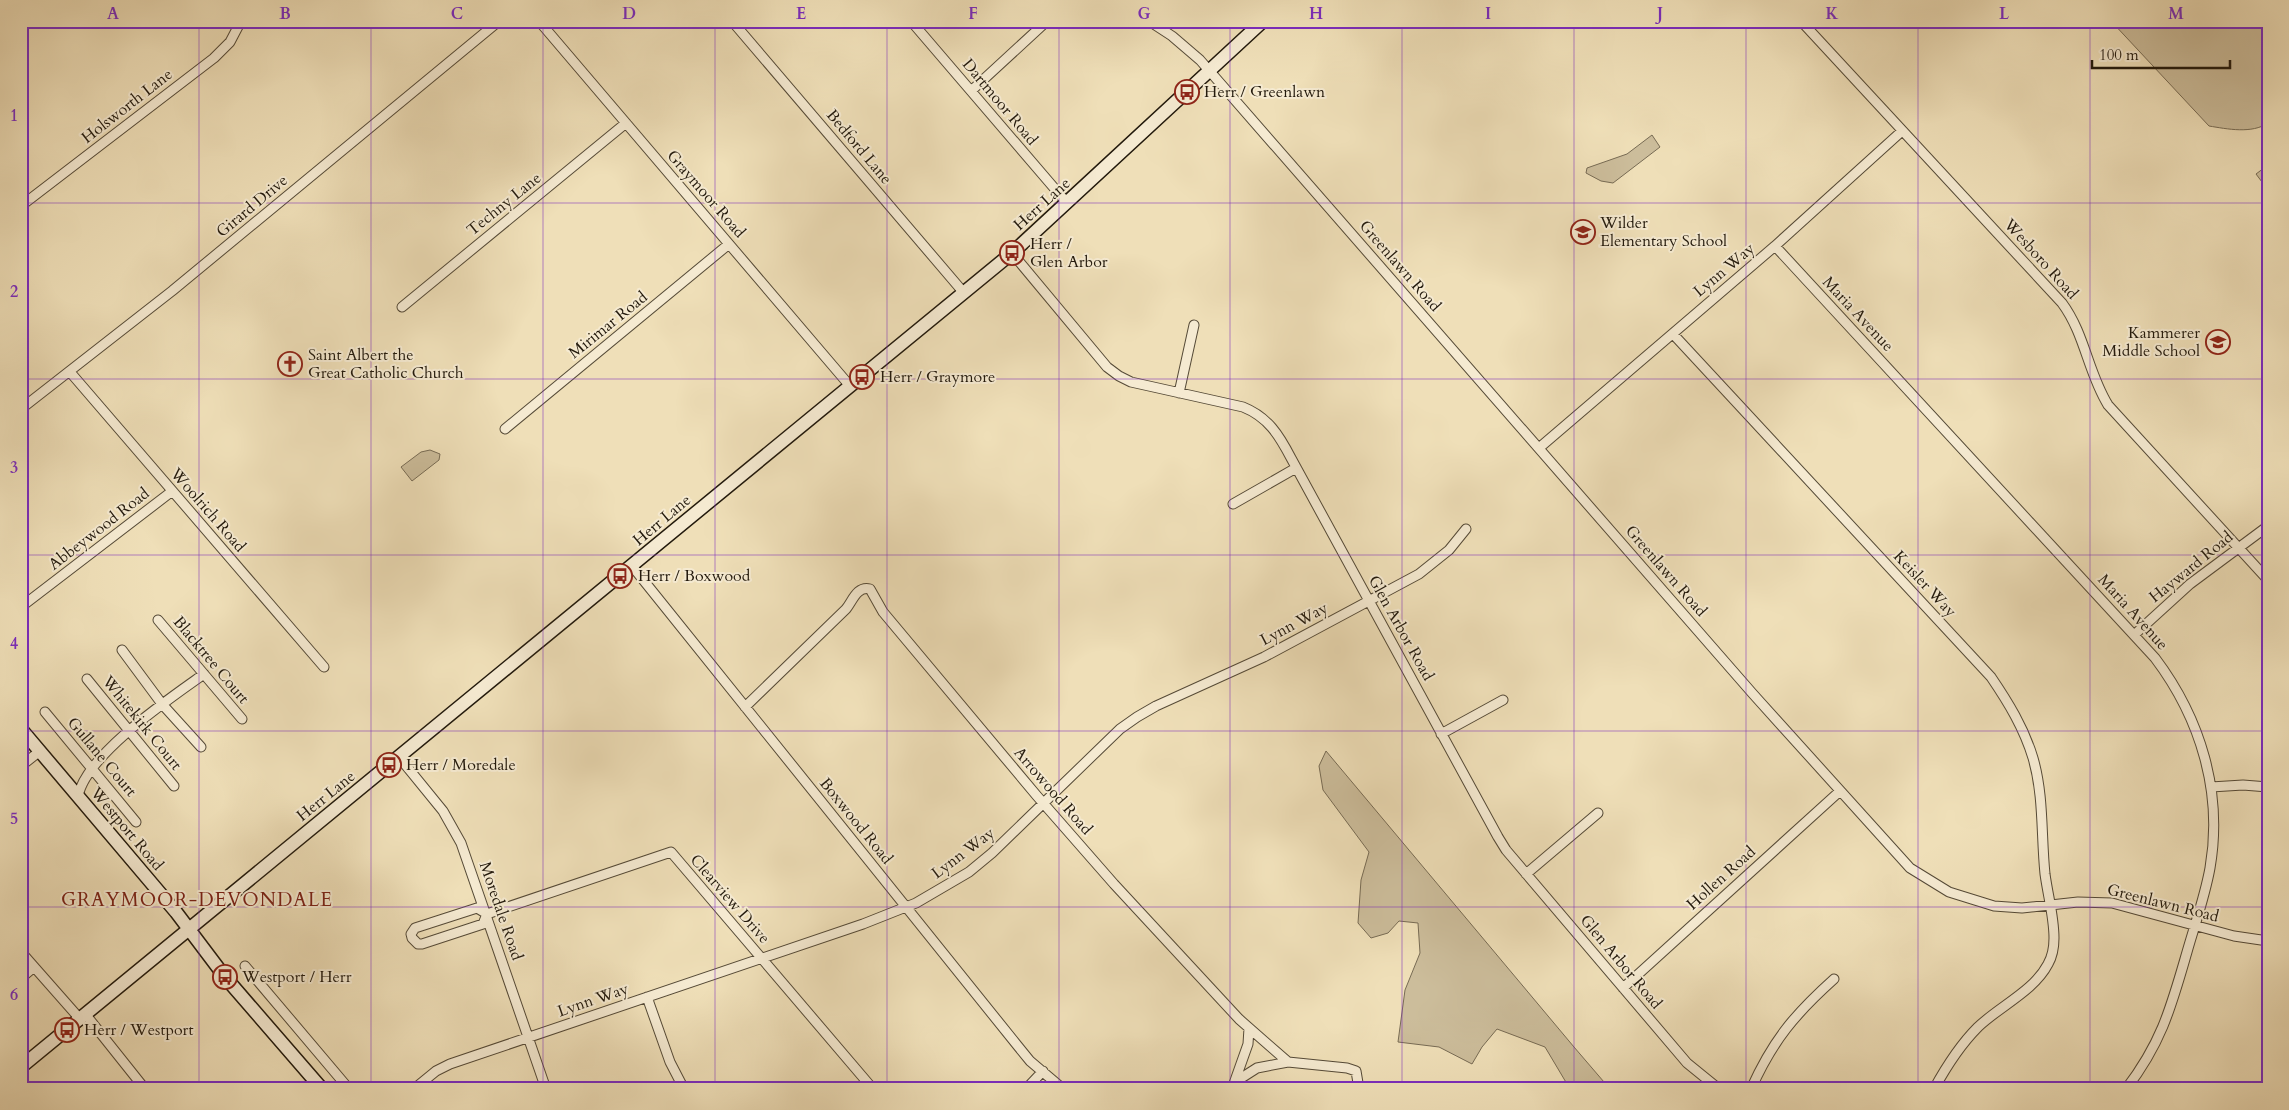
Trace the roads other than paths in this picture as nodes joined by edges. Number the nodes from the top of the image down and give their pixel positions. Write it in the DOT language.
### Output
graph roads {
  1 [pos="241,21"];
  2 [pos="499,21"];
  3 [pos="539,21"];
  4 [pos="732,21"];
  5 [pos="911,21"];
  6 [pos="1047,21"];
  7 [pos="1149,21"];
  8 [pos="1264,21"];
  9 [pos="1800,21"];
  10 [pos="1210,72"];
  11 [pos="971,91"];
  12 [pos="626,123"];
  13 [pos="1902,132"];
  14 [pos="1067,203"];
  15 [pos="21,206"];
  16 [pos="729,244"];
  17 [pos="1775,246"];
  18 [pos="1012,253"];
  19 [pos="964,293"];
  20 [pos="402,307"];
  21 [pos="1194,325"];
  22 [pos="1673,334"];
  23 [pos="70,372"];
  24 [pos="850,386"];
  25 [pos="1179,393"];
  26 [pos="21,409"];
  27 [pos="505,429"];
  28 [pos="1539,448"];
  29 [pos="1296,468"];
  30 [pos="171,492"];
  31 [pos="1233,504"];
  32 [pos="2268,526"];
  33 [pos="1466,529"];
  34 [pos="2238,548"];
  35 [pos="632,566"];
  36 [pos="2268,580"];
  37 [pos="1369,600"];
  38 [pos="21,608"];
  39 [pos="158,620"];
  40 [pos="2134,635"];
  41 [pos="122,650"];
  42 [pos="324,667"];
  43 [pos="204,674"];
  44 [pos="87,679"];
  45 [pos="1503,700"];
  46 [pos="162,704"];
  47 [pos="746,707"];
  48 [pos="45,712"];
  49 [pos="242,719"];
  50 [pos="21,729"];
  51 [pos="130,731"];
  52 [pos="1441,734"];
  53 [pos="201,747"];
  54 [pos="40,751"];
  55 [pos="399,757"];
  56 [pos="21,766"];
  57 [pos="92,768"];
  58 [pos="174,786"];
  59 [pos="2211,787"];
  60 [pos="2268,787"];
  61 [pos="1840,791"];
  62 [pos="78,796"];
  63 [pos="1043,803"];
  64 [pos="1598,813"];
  65 [pos="136,822"];
  66 [pos="1526,874"];
  67 [pos="2050,906"];
  68 [pos="907,907"];
  69 [pos="487,914"];
  70 [pos="2195,926"];
  71 [pos="189,930"];
  72 [pos="2268,941"];
  73 [pos="21,952"];
  74 [pos="762,958"];
  75 [pos="245,966"];
  76 [pos="34,967"];
  77 [pos="21,978"];
  78 [pos="1834,979"];
  79 [pos="1623,988"];
  80 [pos="647,997"];
  81 [pos="83,1017"];
  82 [pos="1249,1028"];
  83 [pos="528,1037"];
  84 [pos="1288,1062"];
  85 [pos="21,1067"];
  86 [pos="1043,1071"];
  87 [pos="1054,1081"];
  88 [pos="314,1086"];
  89 [pos="1233,1086"];
  90 [pos="145,1089"];
  91 [pos="349,1089"];
  92 [pos="414,1089"];
  93 [pos="546,1089"];
  94 [pos="684,1089"];
  95 [pos="873,1089"];
  96 [pos="1026,1089"];
  97 [pos="1047,1089"];
  98 [pos="1063,1089"];
  99 [pos="1359,1089"];
  100 [pos="1719,1089"];
  101 [pos="1751,1089"];
  102 [pos="1934,1089"];
  103 [pos="2126,1089"];
  1 -- 15 [label="street, Holsworth Lane"];
  2 -- 23 [label="street, Girard Drive"];
  3 -- 12 [label="street, Graymoor Road"];
  4 -- 19 [label="street, Bedford Lane"];
  5 -- 11 [label="street, Dartmoor Road"];
  6 -- 11 [label="street"];
  7 -- 10 [label="street, Greenlawn Road"];
  8 -- 10 [label="main road, Herr Lane"];
  9 -- 13 [label="street, Wesboro Road"];
  10 -- 14 [label="main road, Herr Lane"];
  10 -- 28 [label="street, Greenlawn Road"];
  11 -- 14 [label="street, Dartmoor Road"];
  12 -- 16 [label="street, Graymoor Road"];
  12 -- 20 [label="street, Techny Lane"];
  13 -- 17 [label="street, Lynn Way"];
  13 -- 34 [label="street, Wesboro Road"];
  14 -- 18 [label="main road, Herr Lane"];
  16 -- 24 [label="street, Graymoor Road"];
  16 -- 27 [label="street, Mirimar Road"];
  17 -- 22 [label="street, Lynn Way"];
  17 -- 40 [label="street, Maria Avenue"];
  18 -- 19 [label="main road, Herr Lane"];
  18 -- 25 [label="street, Glen Arbor Road"];
  19 -- 24 [label="main road, Herr Lane"];
  21 -- 25 [label="street"];
  22 -- 28 [label="street, Lynn Way"];
  22 -- 67 [label="street, Keisler Way"];
  23 -- 26 [label="street, Girard Drive"];
  23 -- 30 [label="street, Woolrich Road"];
  24 -- 35 [label="main road, Herr Lane"];
  25 -- 29 [label="street, Glen Arbor Road"];
  28 -- 61 [label="street, Greenlawn Road"];
  29 -- 31 [label="street"];
  29 -- 37 [label="street, Glen Arbor Road"];
  30 -- 38 [label="street, Abbeywood Road"];
  30 -- 42 [label="street, Woolrich Road"];
  32 -- 34 [label="street, Hayward Road"];
  33 -- 37 [label="street, Lynn Way"];
  34 -- 36 [label="street, Wesboro Road"];
  34 -- 40 [label="street, Hayward Road"];
  35 -- 47 [label="street, Boxwood Road"];
  35 -- 55 [label="main road, Herr Lane"];
  37 -- 52 [label="street, Glen Arbor Road"];
  37 -- 63 [label="street, Lynn Way"];
  39 -- 43 [label="street, Blacktree Court"];
  40 -- 59 [label="street, Maria Avenue"];
  41 -- 46 [label="street"];
  43 -- 46 [label="street"];
  43 -- 49 [label="street, Blacktree Court"];
  44 -- 51 [label="street, Whitekirk Court"];
  45 -- 52 [label="street"];
  46 -- 51 [label="street"];
  46 -- 53 [label="street"];
  47 -- 63 [label="street, Arrowood Road"];
  47 -- 68 [label="street, Boxwood Road"];
  48 -- 57 [label="street, Gullane Court"];
  50 -- 54 [label="main road, Westport Road"];
  51 -- 57 [label="street"];
  51 -- 58 [label="street, Whitekirk Court"];
  52 -- 66 [label="street, Glen Arbor Road"];
  54 -- 56 [label="street"];
  54 -- 62 [label="main road, Westport Road"];
  55 -- 69 [label="street, Moredale Road"];
  55 -- 71 [label="main road, Herr Lane"];
  57 -- 62 [label="street"];
  57 -- 65 [label="street, Gullane Court"];
  59 -- 60 [label="street"];
  59 -- 70 [label="street, Maria Avenue"];
  61 -- 67 [label="street, Greenlawn Road"];
  61 -- 79 [label="street, Hollen Road"];
  62 -- 71 [label="main road, Westport Road"];
  63 -- 68 [label="street, Lynn Way"];
  63 -- 82 [label="street, Arrowood Road"];
  64 -- 66 [label="street"];
  66 -- 79 [label="street, Glen Arbor Road"];
  67 -- 70 [label="street, Greenlawn Road"];
  67 -- 102 [label="street"];
  68 -- 74 [label="street, Lynn Way"];
  68 -- 86 [label="street, Boxwood Road"];
  69 -- 69 [label="street"];
  69 -- 74 [label="street, Clearview Drive"];
  69 -- 83 [label="street, Moredale Road"];
  70 -- 72 [label="street, Greenlawn Road"];
  70 -- 103 [label="street, Maria Avenue"];
  71 -- 81 [label="main road, Herr Lane"];
  71 -- 88 [label="main road, Westport Road"];
  73 -- 76 [label="street"];
  74 -- 80 [label="street, Lynn Way"];
  74 -- 95 [label="street, Clearview Drive"];
  75 -- 91 [label="street"];
  76 -- 77 [label="street"];
  76 -- 81 [label="street"];
  78 -- 101 [label="street"];
  79 -- 100 [label="street, Glen Arbor Road"];
  80 -- 83 [label="street, Lynn Way"];
  80 -- 94 [label="street"];
  81 -- 85 [label="main road, Herr Lane"];
  81 -- 90 [label="street"];
  82 -- 84 [label="street, Arrowood Road"];
  82 -- 89 [label="street"];
  83 -- 92 [label="street, Lynn Way"];
  83 -- 93 [label="street, Moredale Road"];
  84 -- 89 [label="street"];
  84 -- 99 [label="street"];
  86 -- 87 [label="street, Boxwood Road"];
  86 -- 96 [label="street"];
  87 -- 97 [label="street"];
  87 -- 98 [label="street, Boxwood Road"];
}
